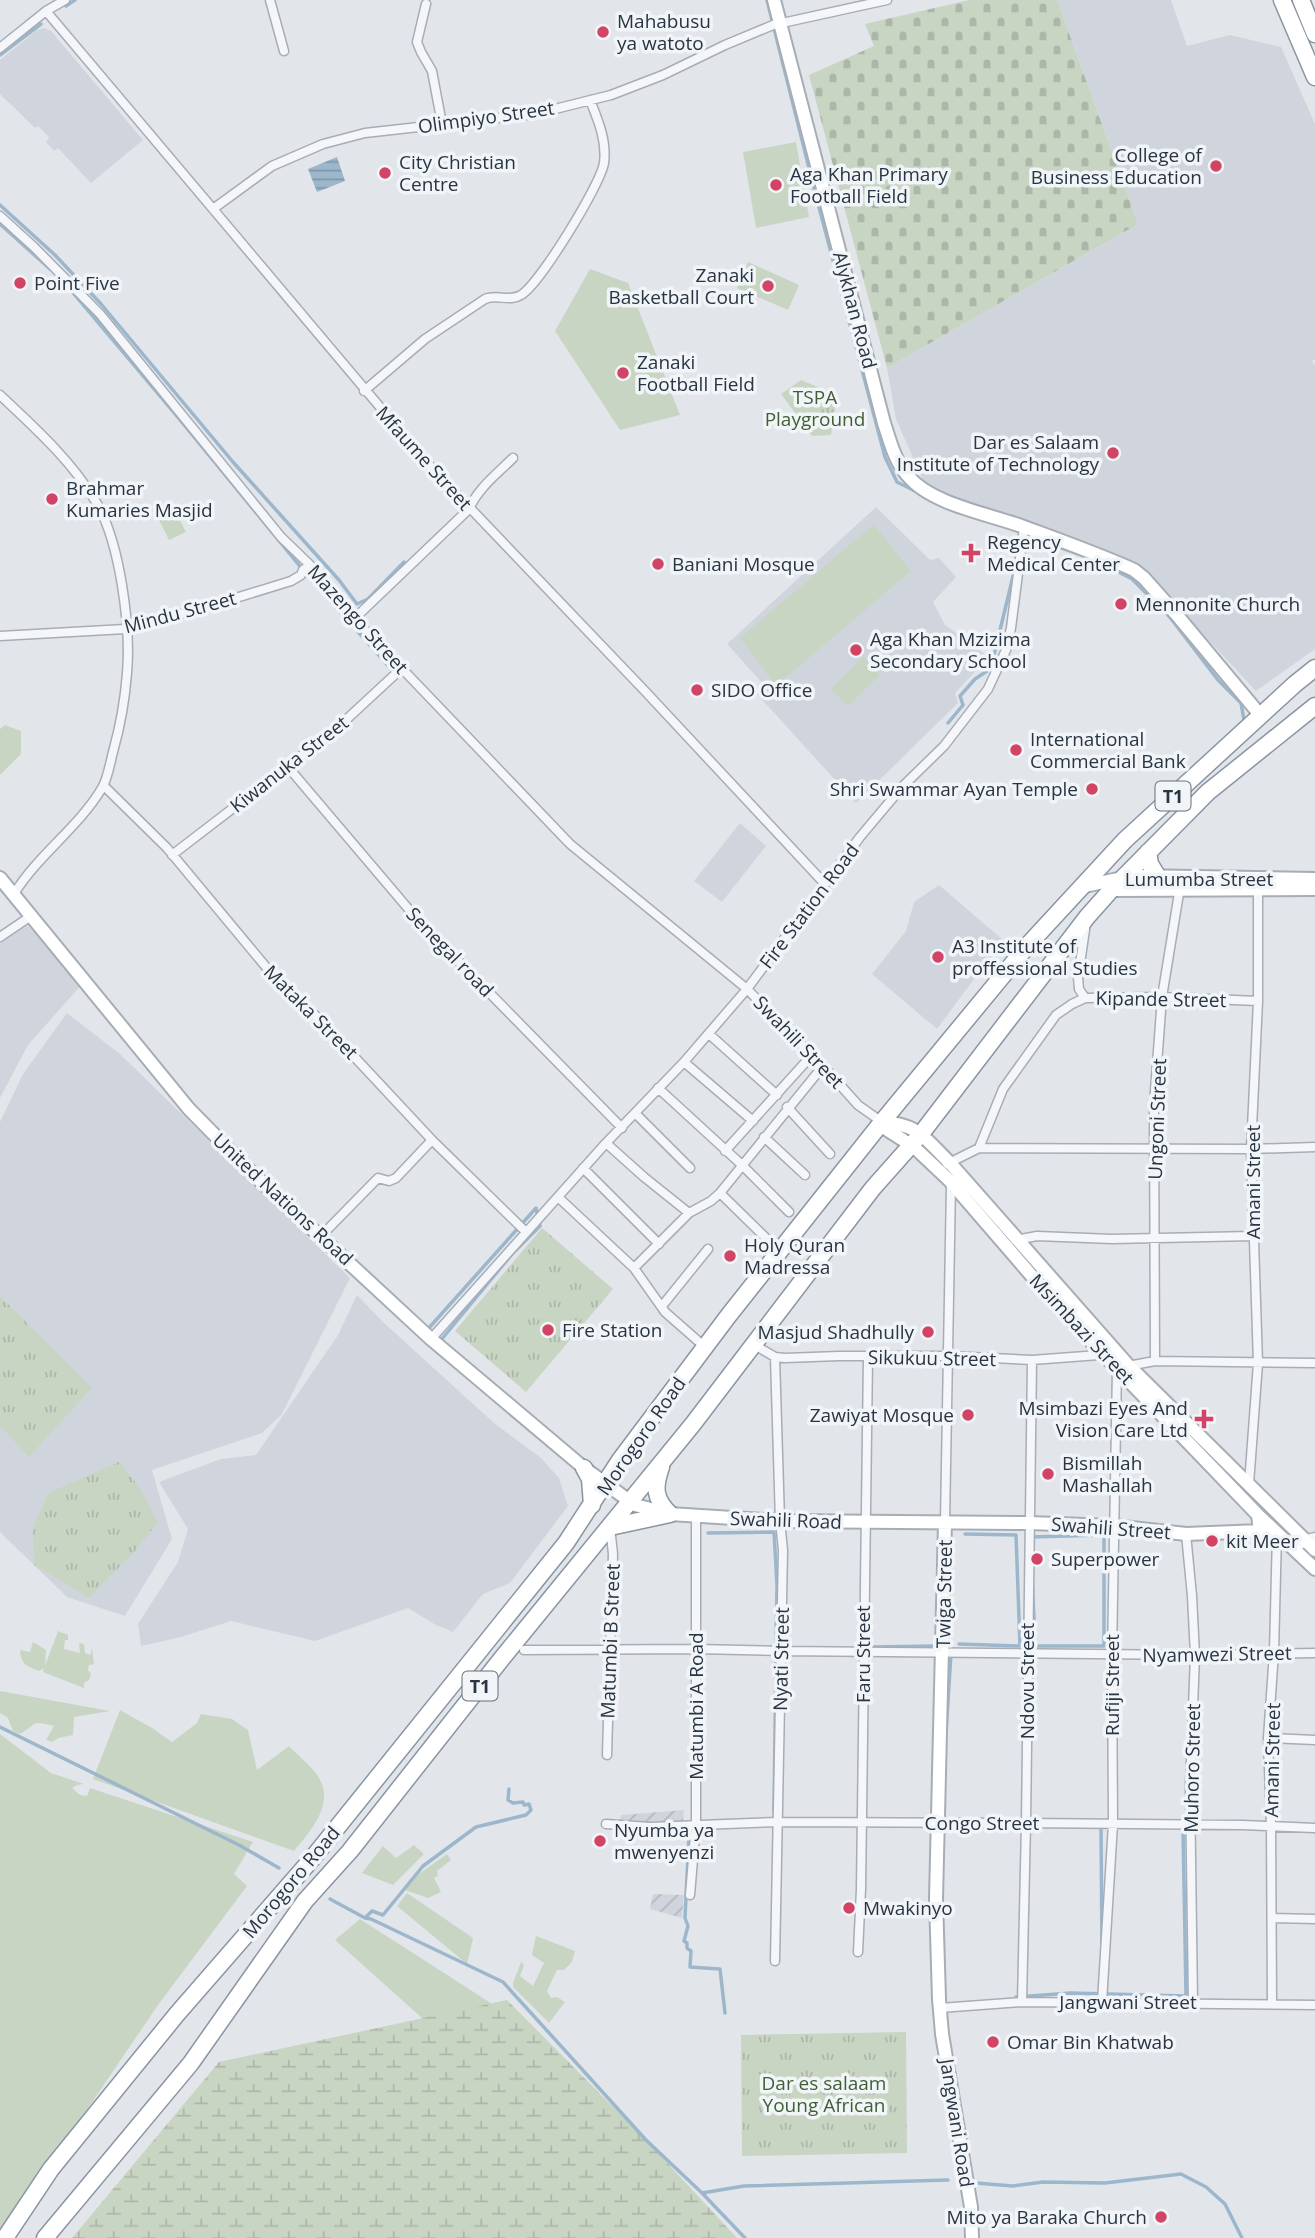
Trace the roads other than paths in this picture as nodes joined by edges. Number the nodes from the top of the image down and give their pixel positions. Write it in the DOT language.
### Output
graph roads {
  1 [pos="65,0"];
  2 [pos="270,0"];
  3 [pos="774,0"];
  4 [pos="887,0"];
  5 [pos="1282,0"];
  6 [pos="1301,0"];
  7 [pos="426,4"];
  8 [pos="46,11"];
  9 [pos="778,24"];
  10 [pos="1315,34"];
  11 [pos="0,48"];
  12 [pos="284,51"];
  13 [pos="1315,77"];
  14 [pos="590,100"];
  15 [pos="442,124"];
  16 [pos="213,209"];
  17 [pos="0,216"];
  18 [pos="364,391"];
  19 [pos="0,395"];
  20 [pos="513,458"];
  21 [pos="469,509"];
  22 [pos="1024,527"];
  23 [pos="310,565"];
  24 [pos="356,617"];
  25 [pos="125,629"];
  26 [pos="0,636"];
  27 [pos="402,668"];
  28 [pos="1315,668"];
  29 [pos="1315,706"];
  30 [pos="1261,716"];
  31 [pos="288,767"];
  32 [pos="104,786"];
  33 [pos="1148,852"];
  34 [pos="172,855"];
  35 [pos="1123,877"];
  36 [pos="1158,877"];
  37 [pos="0,878"];
  38 [pos="1315,879"];
  39 [pos="825,884"];
  40 [pos="1180,884"];
  41 [pos="1258,884"];
  42 [pos="1084,886"];
  43 [pos="1315,889"];
  44 [pos="1111,890"];
  45 [pos="14,894"];
  46 [pos="31,916"];
  47 [pos="1087,917"];
  48 [pos="0,937"];
  49 [pos="747,989"];
  50 [pos="1162,996"];
  51 [pos="1085,998"];
  52 [pos="1258,1000"];
  53 [pos="709,1034"];
  54 [pos="812,1055"];
  55 [pos="684,1062"];
  56 [pos="823,1066"];
  57 [pos="658,1088"];
  58 [pos="777,1095"];
  59 [pos="787,1107"];
  60 [pos="635,1114"];
  61 [pos="753,1121"];
  62 [pos="882,1122"];
  63 [pos="622,1128"];
  64 [pos="764,1137"];
  65 [pos="432,1139"];
  66 [pos="916,1140"];
  67 [pos="606,1143"];
  68 [pos="1154,1147"];
  69 [pos="1315,1147"];
  70 [pos="979,1148"];
  71 [pos="1251,1149"];
  72 [pos="725,1151"];
  73 [pos="830,1154"];
  74 [pos="742,1165"];
  75 [pos="945,1167"];
  76 [pos="583,1168"];
  77 [pos="690,1168"];
  78 [pos="805,1175"];
  79 [pos="950,1181"];
  80 [pos="720,1193"];
  81 [pos="559,1198"];
  82 [pos="789,1212"];
  83 [pos="690,1213"];
  84 [pos="326,1231"];
  85 [pos="526,1232"];
  86 [pos="1253,1236"];
  87 [pos="1155,1237"];
  88 [pos="1017,1239"];
  89 [pos="770,1242"];
  90 [pos="1004,1242"];
  91 [pos="659,1244"];
  92 [pos="708,1248"];
  93 [pos="634,1268"];
  94 [pos="662,1306"];
  95 [pos="431,1339"];
  96 [pos="698,1341"];
  97 [pos="753,1344"];
  98 [pos="1108,1350"];
  99 [pos="949,1356"];
  100 [pos="775,1357"];
  101 [pos="867,1357"];
  102 [pos="1032,1360"];
  103 [pos="1156,1362"];
  104 [pos="1258,1363"];
  105 [pos="1315,1363"];
  106 [pos="1123,1367"];
  107 [pos="665,1458"];
  108 [pos="620,1460"];
  109 [pos="584,1468"];
  110 [pos="605,1483"];
  111 [pos="1250,1484"];
  112 [pos="629,1501"];
  113 [pos="592,1505"];
  114 [pos="670,1514"];
  115 [pos="1258,1515"];
  116 [pos="696,1516"];
  117 [pos="780,1521"];
  118 [pos="865,1521"];
  119 [pos="946,1522"];
  120 [pos="1287,1522"];
  121 [pos="1029,1523"];
  122 [pos="1114,1526"];
  123 [pos="610,1527"];
  124 [pos="1277,1533"];
  125 [pos="1185,1534"];
  126 [pos="1308,1544"];
  127 [pos="1315,1569"];
  128 [pos="695,1649"];
  129 [pos="524,1650"];
  130 [pos="610,1650"];
  131 [pos="782,1651"];
  132 [pos="863,1651"];
  133 [pos="944,1652"];
  134 [pos="1275,1652"];
  135 [pos="1315,1653"];
  136 [pos="1027,1654"];
  137 [pos="1112,1655"];
  138 [pos="1195,1655"];
  139 [pos="1268,1738"];
  140 [pos="1315,1740"];
  141 [pos="607,1755"];
  142 [pos="777,1822"];
  143 [pos="861,1823"];
  144 [pos="939,1823"];
  145 [pos="1026,1823"];
  146 [pos="606,1824"];
  147 [pos="696,1824"];
  148 [pos="1113,1824"];
  149 [pos="1191,1824"];
  150 [pos="1271,1825"];
  151 [pos="1315,1828"];
  152 [pos="690,1895"];
  153 [pos="1272,1918"];
  154 [pos="1315,1919"];
  155 [pos="858,1952"];
  156 [pos="775,1961"];
  157 [pos="1022,2002"];
  158 [pos="1102,2002"];
  159 [pos="1192,2002"];
  160 [pos="1272,2003"];
  161 [pos="1315,2004"];
  162 [pos="940,2008"];
  163 [pos="5,2238"];
  164 [pos="44,2238"];
  165 [pos="972,2238"];
  1 -- 8 [label="street"];
  2 -- 12 [label="street"];
  3 -- 9 [label="street, Alykhan Road"];
  4 -- 9 [label="street, Olimpiyo Street"];
  5 -- 13 [label="highway"];
  6 -- 10 [label="highway"];
  7 -- 15 [label="street"];
  8 -- 11 [label="street"];
  8 -- 16 [label="street, Mfaume Street"];
  9 -- 14 [label="street, Olimpiyo Street"];
  9 -- 22 [label="street, Alykhan Road"];
  14 -- 15 [label="street, Olimpiyo Street"];
  14 -- 18 [label="street"];
  15 -- 16 [label="street, Olimpiyo Street"];
  16 -- 18 [label="street, Mfaume Street"];
  17 -- 23 [label="street, Mazengo Street"];
  18 -- 21 [label="street, Mfaume Street"];
  19 -- 25 [label="street"];
  20 -- 21 [label="street"];
  21 -- 24 [label="street"];
  21 -- 39 [label="street, Mfaume Street"];
  22 -- 30 [label="street, Alykhan Road"];
  22 -- 39 [label="street, Fire Station Road"];
  23 -- 24 [label="street, Mazengo Street"];
  23 -- 25 [label="street, Mindu Street"];
  24 -- 27 [label="street, Mazengo Street"];
  25 -- 26 [label="street, Mindu Street"];
  25 -- 32 [label="street"];
  27 -- 31 [label="street, Kiwanuka Street"];
  27 -- 49 [label="street, Mazengo Street"];
  28 -- 30 [label="highway, Morogoro Road / T1"];
  29 -- 33 [label="highway, Morogoro Road / T1"];
  30 -- 42 [label="highway, Morogoro Road / T1"];
  31 -- 34 [label="street, Kiwanuka Street"];
  31 -- 63 [label="street, Senegal road"];
  32 -- 34 [label="street, Mataka Street"];
  32 -- 45 [label="street"];
  33 -- 35 [label="highway, Morogoro Road / T1"];
  33 -- 36 [label="highway"];
  34 -- 65 [label="street, Mataka Street"];
  35 -- 36 [label="street, Lumumba Street"];
  35 -- 42 [label="street, Lumumba Street"];
  35 -- 44 [label="highway, Morogoro Road / T1"];
  36 -- 40 [label="street, Lumumba Street"];
  37 -- 45 [label="street, United Nations Road"];
  38 -- 41 [label="street, Lumumba Street"];
  39 -- 49 [label="street, Fire Station Road"];
  40 -- 41 [label="street, Lumumba Street"];
  40 -- 44 [label="street, Lumumba Street"];
  40 -- 50 [label="street, Ungoni Street"];
  41 -- 43 [label="street, Lumumba Street"];
  41 -- 52 [label="street, Amani Street"];
  42 -- 62 [label="highway, Morogoro Road / T1"];
  44 -- 47 [label="highway, Morogoro Road / T1"];
  45 -- 46 [label="street, United Nations Road"];
  46 -- 48 [label="street"];
  46 -- 95 [label="street, United Nations Road"];
  47 -- 51 [label="street"];
  47 -- 66 [label="highway, Morogoro Road / T1"];
  49 -- 53 [label="street, Fire Station Road"];
  49 -- 54 [label="street, Swahili Street"];
  50 -- 51 [label="street, Kipande Street"];
  50 -- 52 [label="street, Kipande Street"];
  50 -- 68 [label="street, Ungoni Street"];
  51 -- 70 [label="street, Kipande Street"];
  52 -- 71 [label="street, Amani Street"];
  53 -- 55 [label="street, Fire Station Road"];
  53 -- 58 [label="street"];
  54 -- 56 [label="street, Swahili Street"];
  54 -- 58 [label="street"];
  55 -- 57 [label="street, Fire Station Road"];
  55 -- 61 [label="street"];
  56 -- 59 [label="street"];
  56 -- 62 [label="street, Swahili Street"];
  57 -- 60 [label="street, Fire Station Road"];
  57 -- 72 [label="street"];
  58 -- 61 [label="street"];
  59 -- 64 [label="street"];
  59 -- 73 [label="street"];
  60 -- 63 [label="street, Fire Station Road"];
  60 -- 77 [label="street"];
  61 -- 72 [label="street"];
  62 -- 66 [label="street, Msimbazi Street"];
  62 -- 108 [label="highway, Morogoro Road / T1"];
  63 -- 67 [label="street, Fire Station Road"];
  64 -- 74 [label="street"];
  64 -- 78 [label="street"];
  65 -- 84 [label="street"];
  65 -- 85 [label="street, Mataka Street"];
  66 -- 75 [label="street, Msimbazi Street"];
  66 -- 97 [label="highway, Morogoro Road / T1"];
  67 -- 76 [label="street, Fire Station Road"];
  67 -- 83 [label="street"];
  68 -- 70 [label="street"];
  68 -- 71 [label="street"];
  68 -- 87 [label="street, Ungoni Street"];
  69 -- 71 [label="street"];
  70 -- 75 [label="street"];
  71 -- 86 [label="street, Amani Street"];
  72 -- 74 [label="street"];
  74 -- 80 [label="street"];
  74 -- 82 [label="street"];
  75 -- 79 [label="street, Msimbazi Street"];
  75 -- 88 [label="street, Msimbazi Street"];
  76 -- 81 [label="street, Fire Station Road"];
  76 -- 91 [label="street"];
  79 -- 90 [label="street, Msimbazi Street"];
  79 -- 99 [label="street, Twiga Street"];
  80 -- 83 [label="street"];
  80 -- 89 [label="street"];
  81 -- 85 [label="street, Fire Station Road"];
  81 -- 93 [label="street"];
  83 -- 91 [label="street"];
  85 -- 95 [label="street, Fire Station Road"];
  86 -- 87 [label="street"];
  86 -- 104 [label="street, Amani Street"];
  87 -- 88 [label="street"];
  87 -- 103 [label="street, Ungoni Street"];
  88 -- 90 [label="street"];
  88 -- 98 [label="street, Msimbazi Street"];
  90 -- 98 [label="street, Msimbazi Street"];
  91 -- 93 [label="street"];
  92 -- 94 [label="street"];
  93 -- 94 [label="street"];
  94 -- 96 [label="street"];
  95 -- 109 [label="street, United Nations Road"];
  97 -- 100 [label="street"];
  97 -- 107 [label="highway, Morogoro Road / T1"];
  98 -- 102 [label="street, Sikukuu Street"];
  98 -- 106 [label="street, Msimbazi Street"];
  99 -- 101 [label="street, Sikukuu Street"];
  99 -- 102 [label="street, Sikukuu Street"];
  99 -- 119 [label="street, Twiga Street"];
  100 -- 101 [label="street, Sikukuu Street"];
  100 -- 117 [label="street, Nyati Street"];
  101 -- 118 [label="street, Faru Street"];
  102 -- 121 [label="street, Ndovu Street"];
  103 -- 104 [label="street"];
  103 -- 106 [label="street"];
  104 -- 105 [label="street"];
  104 -- 111 [label="street, Amani Street"];
  106 -- 111 [label="street, Msimbazi Street"];
  106 -- 115 [label="street, Msimbazi Street"];
  106 -- 122 [label="street, Rufiji Street"];
  107 -- 112 [label="highway, Morogoro Road / T1"];
  107 -- 114 [label="highway"];
  108 -- 109 [label="highway"];
  108 -- 110 [label="highway, Morogoro Road / T1"];
  109 -- 110 [label="street, United Nations Road"];
  109 -- 113 [label="highway"];
  110 -- 112 [label="street, United Nations Road"];
  110 -- 113 [label="highway, Morogoro Road / T1"];
  111 -- 120 [label="street, Msimbazi Street"];
  112 -- 114 [label="street, Swahili Road"];
  112 -- 123 [label="highway, Morogoro Road / T1"];
  113 -- 163 [label="highway, Morogoro Road / T1"];
  114 -- 116 [label="street, Swahili Road"];
  114 -- 123 [label="highway"];
  115 -- 124 [label="street, Msimbazi Street"];
  115 -- 125 [label="street, Swahili Street"];
  116 -- 117 [label="street, Swahili Road"];
  116 -- 128 [label="street, Matumbi A Road"];
  117 -- 118 [label="street, Swahili Road"];
  117 -- 131 [label="street, Nyati Street"];
  118 -- 119 [label="street, Swahili Road"];
  118 -- 132 [label="street, Faru Street"];
  119 -- 121 [label="street, Swahili Street"];
  119 -- 133 [label="street, Twiga Street"];
  120 -- 124 [label="street"];
  120 -- 126 [label="street, Msimbazi Street"];
  121 -- 122 [label="street, Swahili Street"];
  121 -- 136 [label="street, Ndovu Street"];
  122 -- 125 [label="street, Swahili Street"];
  122 -- 137 [label="street, Rufiji Street"];
  123 -- 130 [label="street, Matumbi B Street"];
  123 -- 164 [label="highway, Morogoro Road / T1"];
  124 -- 126 [label="street, Msimbazi Street"];
  124 -- 134 [label="street, Amani Street"];
  125 -- 138 [label="street, Muhoro Street"];
  126 -- 127 [label="street, Msimbazi Street"];
  128 -- 130 [label="street, Nyamwezi Street"];
  128 -- 131 [label="street, Nyamwezi Street"];
  128 -- 147 [label="street, Matumbi A Road"];
  129 -- 130 [label="street, Nyamwezi Street"];
  130 -- 141 [label="street, Matumbi B Street"];
  131 -- 132 [label="street, Nyamwezi Street"];
  131 -- 142 [label="street, Nyati Street"];
  132 -- 133 [label="street, Nyamwezi Street"];
  132 -- 143 [label="street, Faru Street"];
  133 -- 136 [label="street, Nyamwezi Street"];
  133 -- 144 [label="street, Twiga Street"];
  134 -- 135 [label="street, Nyamwezi Street"];
  134 -- 138 [label="street, Nyamwezi Street"];
  134 -- 139 [label="street, Amani Street"];
  136 -- 137 [label="street, Nyamwezi Street"];
  136 -- 145 [label="street, Ndovu Street"];
  137 -- 138 [label="street, Nyamwezi Street"];
  137 -- 148 [label="street, Rufiji Street"];
  138 -- 149 [label="street, Muhoro Street"];
  139 -- 140 [label="street"];
  139 -- 150 [label="street, Amani Street"];
  142 -- 143 [label="street, Congo Street"];
  142 -- 147 [label="street, Congo Street"];
  142 -- 156 [label="street, Nyati Street"];
  143 -- 144 [label="street, Congo Street"];
  143 -- 155 [label="street, Faru Street"];
  144 -- 145 [label="street, Congo Street"];
  144 -- 162 [label="street, Twiga Street"];
  145 -- 148 [label="street, Congo Street"];
  145 -- 157 [label="street, Ndovu Street"];
  146 -- 147 [label="street, Congo Street"];
  147 -- 152 [label="street, Matumbi A Road"];
  148 -- 149 [label="street, Congo Street"];
  148 -- 158 [label="street, Rufiji Street"];
  149 -- 150 [label="street, Congo Street"];
  149 -- 159 [label="street, Muhoro Street"];
  150 -- 151 [label="street, Congo Street"];
  150 -- 153 [label="street, Amani Street"];
  153 -- 154 [label="street"];
  153 -- 160 [label="street, Amani Street"];
  157 -- 158 [label="street, Jangwani Street"];
  157 -- 162 [label="street, Jangwani Street"];
  158 -- 159 [label="street, Jangwani Street"];
  159 -- 160 [label="street, Jangwani Street"];
  160 -- 161 [label="street, Jangwani Street"];
  162 -- 165 [label="street, Jangwani Road"];
}
